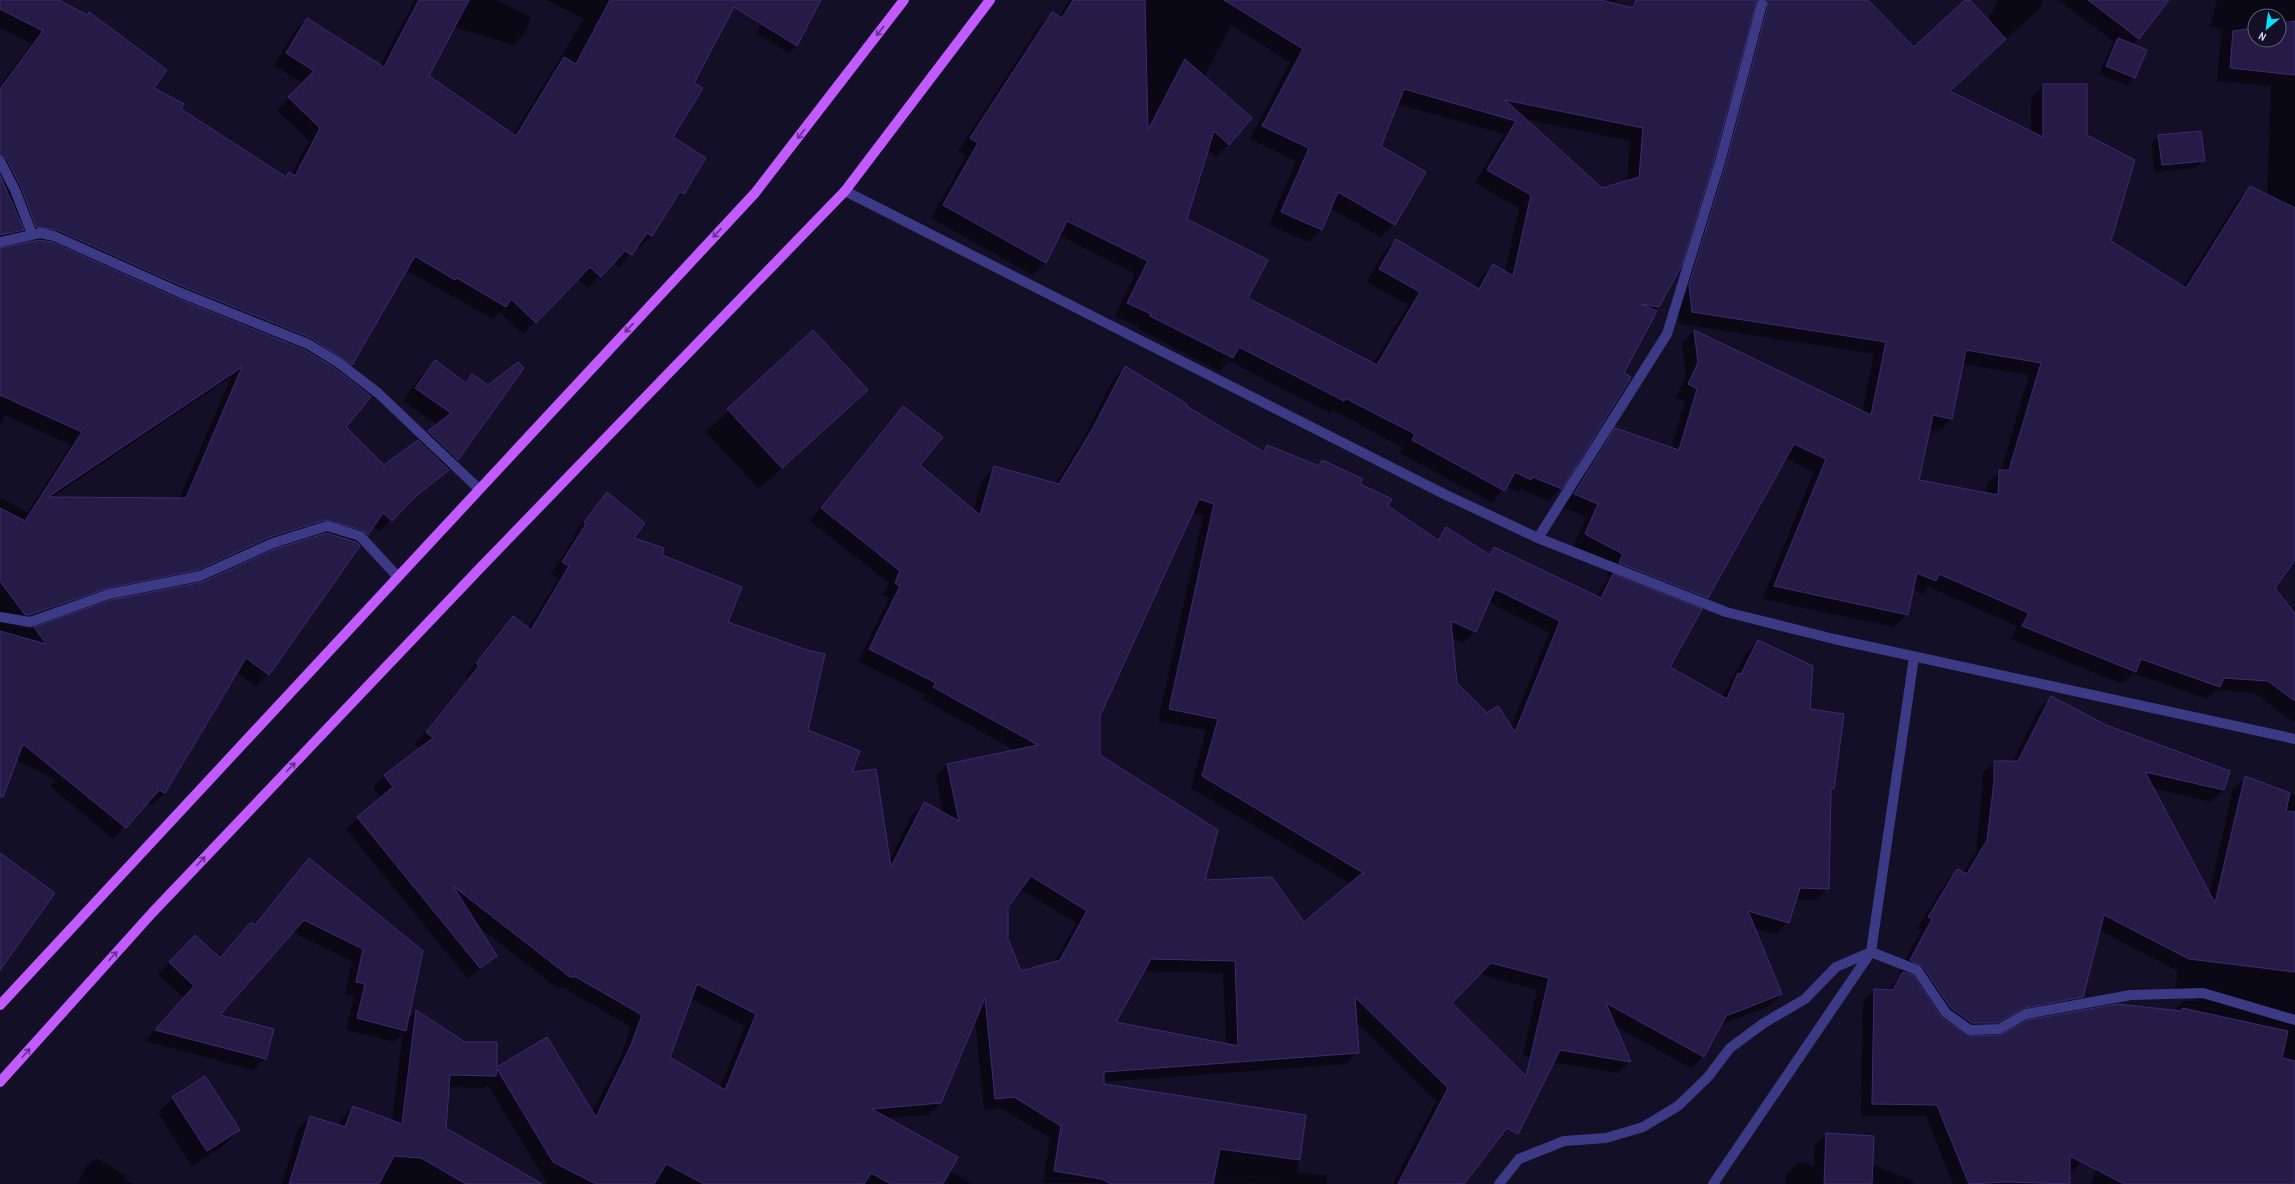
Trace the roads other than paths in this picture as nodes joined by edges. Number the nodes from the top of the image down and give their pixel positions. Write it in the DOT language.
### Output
graph roads {
  1 [pos="904,0"];
  2 [pos="990,0"];
  3 [pos="1762,4"];
  4 [pos="0,162"];
  5 [pos="845,191"];
  6 [pos="32,234"];
  7 [pos="0,242"];
  8 [pos="479,489"];
  9 [pos="1538,538"];
  10 [pos="398,577"];
  11 [pos="0,618"];
  12 [pos="1914,657"];
  13 [pos="2295,740"];
  14 [pos="1871,952"];
  15 [pos="0,1005"];
  16 [pos="2295,1020"];
  17 [pos="0,1082"];
  18 [pos="1499,1184"];
  19 [pos="1713,1184"];
  1 -- 8 [label="main road, one-way"];
  2 -- 5 [label="main road"];
  3 -- 9 [label="street"];
  4 -- 6 [label="street"];
  5 -- 9 [label="street"];
  17 -- 5 [label="main road, one-way"];
  6 -- 7 [label="street"];
  6 -- 8 [label="street"];
  8 -- 10 [label="main road"];
  9 -- 12 [label="street"];
  10 -- 11 [label="street"];
  10 -- 15 [label="main road"];
  12 -- 13 [label="street"];
  12 -- 14 [label="street"];
  14 -- 16 [label="street"];
  14 -- 18 [label="street"];
  14 -- 19 [label="street"];
}
